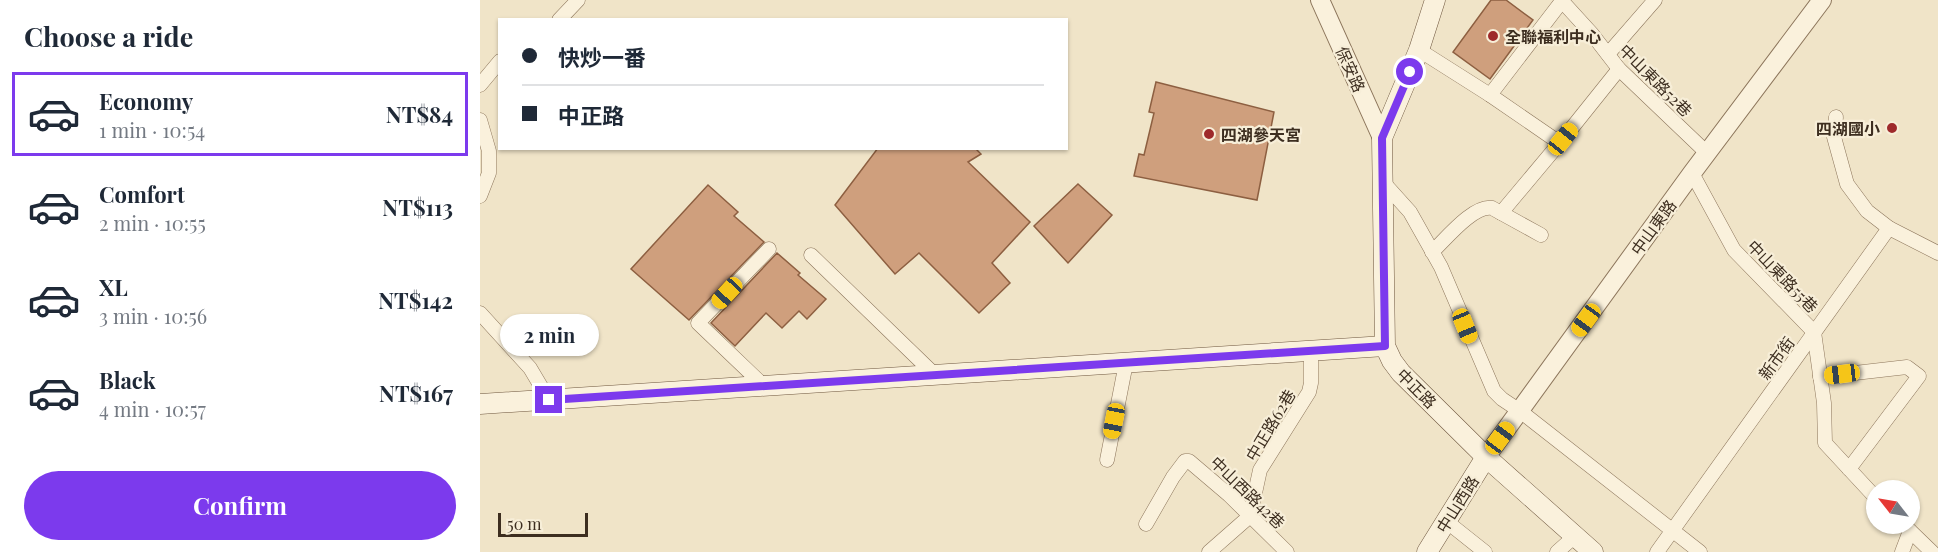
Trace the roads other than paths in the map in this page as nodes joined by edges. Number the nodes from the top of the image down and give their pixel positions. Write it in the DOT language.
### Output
graph roads {
  1 [pos="578,0"];
  2 [pos="1320,0"];
  3 [pos="1435,0"];
  4 [pos="1655,0"];
  5 [pos="1821,0"];
  6 [pos="1562,1"];
  7 [pos="561,18"];
  8 [pos="1419,50"];
  9 [pos="1608,54"];
  10 [pos="498,63"];
  11 [pos="1619,69"];
  12 [pos="480,85"];
  13 [pos="1490,95"];
  14 [pos="1836,117"];
  15 [pos="480,120"];
  16 [pos="1382,138"];
  17 [pos="1563,139"];
  18 [pos="1707,153"];
  19 [pos="1692,173"];
  20 [pos="1383,182"];
  21 [pos="480,196"];
  22 [pos="1501,213"];
  23 [pos="1889,228"];
  24 [pos="1540,235"];
  25 [pos="769,249"];
  26 [pos="1432,252"];
  27 [pos="1938,253"];
  28 [pos="811,255"];
  29 [pos="480,313"];
  30 [pos="1814,332"];
  31 [pos="1385,346"];
  32 [pos="1311,351"];
  33 [pos="1126,363"];
  34 [pos="935,375"];
  35 [pos="1820,377"];
  36 [pos="764,386"];
  37 [pos="549,400"];
  38 [pos="480,404"];
  39 [pos="1520,411"];
  40 [pos="1486,456"];
  41 [pos="1107,460"];
  42 [pos="1849,469"];
  43 [pos="1866,487"];
  44 [pos="1250,516"];
  45 [pos="1446,521"];
  46 [pos="1146,524"];
  47 [pos="1672,531"];
  48 [pos="1906,534"];
  49 [pos="1914,534"];
  50 [pos="1575,536"];
  51 [pos="1209,552"];
  52 [pos="1287,552"];
  53 [pos="1427,552"];
  54 [pos="1485,552"];
  55 [pos="1557,552"];
  56 [pos="1593,552"];
  57 [pos="1657,552"];
  58 [pos="1701,552"];
  59 [pos="1902,552"];
  60 [pos="1932,552"];
  1 -- 7 [label="street"];
  2 -- 16 [label="street, 保安路"];
  3 -- 8 [label="main road"];
  4 -- 9 [label="street"];
  5 -- 18 [label="street, 中山東路"];
  6 -- 9 [label="street, 中山東路52巷"];
  6 -- 13 [label="street"];
  8 -- 13 [label="street"];
  8 -- 16 [label="main road"];
  9 -- 11 [label="street, 中山東路52巷"];
  10 -- 12 [label="street"];
  11 -- 17 [label="street"];
  11 -- 18 [label="street, 中山東路52巷"];
  13 -- 17 [label="street"];
  14 -- 23 [label="street"];
  15 -- 21 [label="street"];
  16 -- 20 [label="main road"];
  17 -- 22 [label="street"];
  18 -- 19 [label="street, 中山東路"];
  19 -- 30 [label="street, 中山東路55巷"];
  19 -- 39 [label="street, 中山東路"];
  20 -- 26 [label="street"];
  20 -- 31 [label="main road"];
  22 -- 24 [label="street"];
  22 -- 26 [label="street"];
  23 -- 27 [label="street"];
  23 -- 30 [label="street, 新市街"];
  25 -- 36 [label="street"];
  26 -- 39 [label="street"];
  28 -- 34 [label="street"];
  29 -- 37 [label="street"];
  30 -- 35 [label="street, 中山東路55巷"];
  30 -- 47 [label="street, 新市街"];
  31 -- 32 [label="main road"];
  31 -- 40 [label="main road, 中正路"];
  32 -- 33 [label="main road"];
  32 -- 44 [label="street, 中正路62巷"];
  33 -- 34 [label="main road"];
  33 -- 41 [label="street"];
  34 -- 36 [label="main road"];
  35 -- 42 [label="street, 中山東路55巷"];
  35 -- 42 [label="street"];
  36 -- 37 [label="main road"];
  37 -- 38 [label="main road"];
  39 -- 40 [label="street, 中山東路"];
  39 -- 47 [label="street"];
  40 -- 45 [label="main road, 中山西路"];
  40 -- 50 [label="main road, 中正路"];
  42 -- 43 [label="street, 中山東路55巷"];
  44 -- 46 [label="street, 中山西路42巷"];
  44 -- 51 [label="street"];
  44 -- 52 [label="street, 中山西路42巷"];
  45 -- 53 [label="main road, 中山西路"];
  45 -- 54 [label="street"];
  47 -- 57 [label="street, 新市街"];
  47 -- 58 [label="street"];
  48 -- 59 [label="street"];
  49 -- 60 [label="street"];
  50 -- 55 [label="street"];
  50 -- 56 [label="main road, 中正路"];
}
